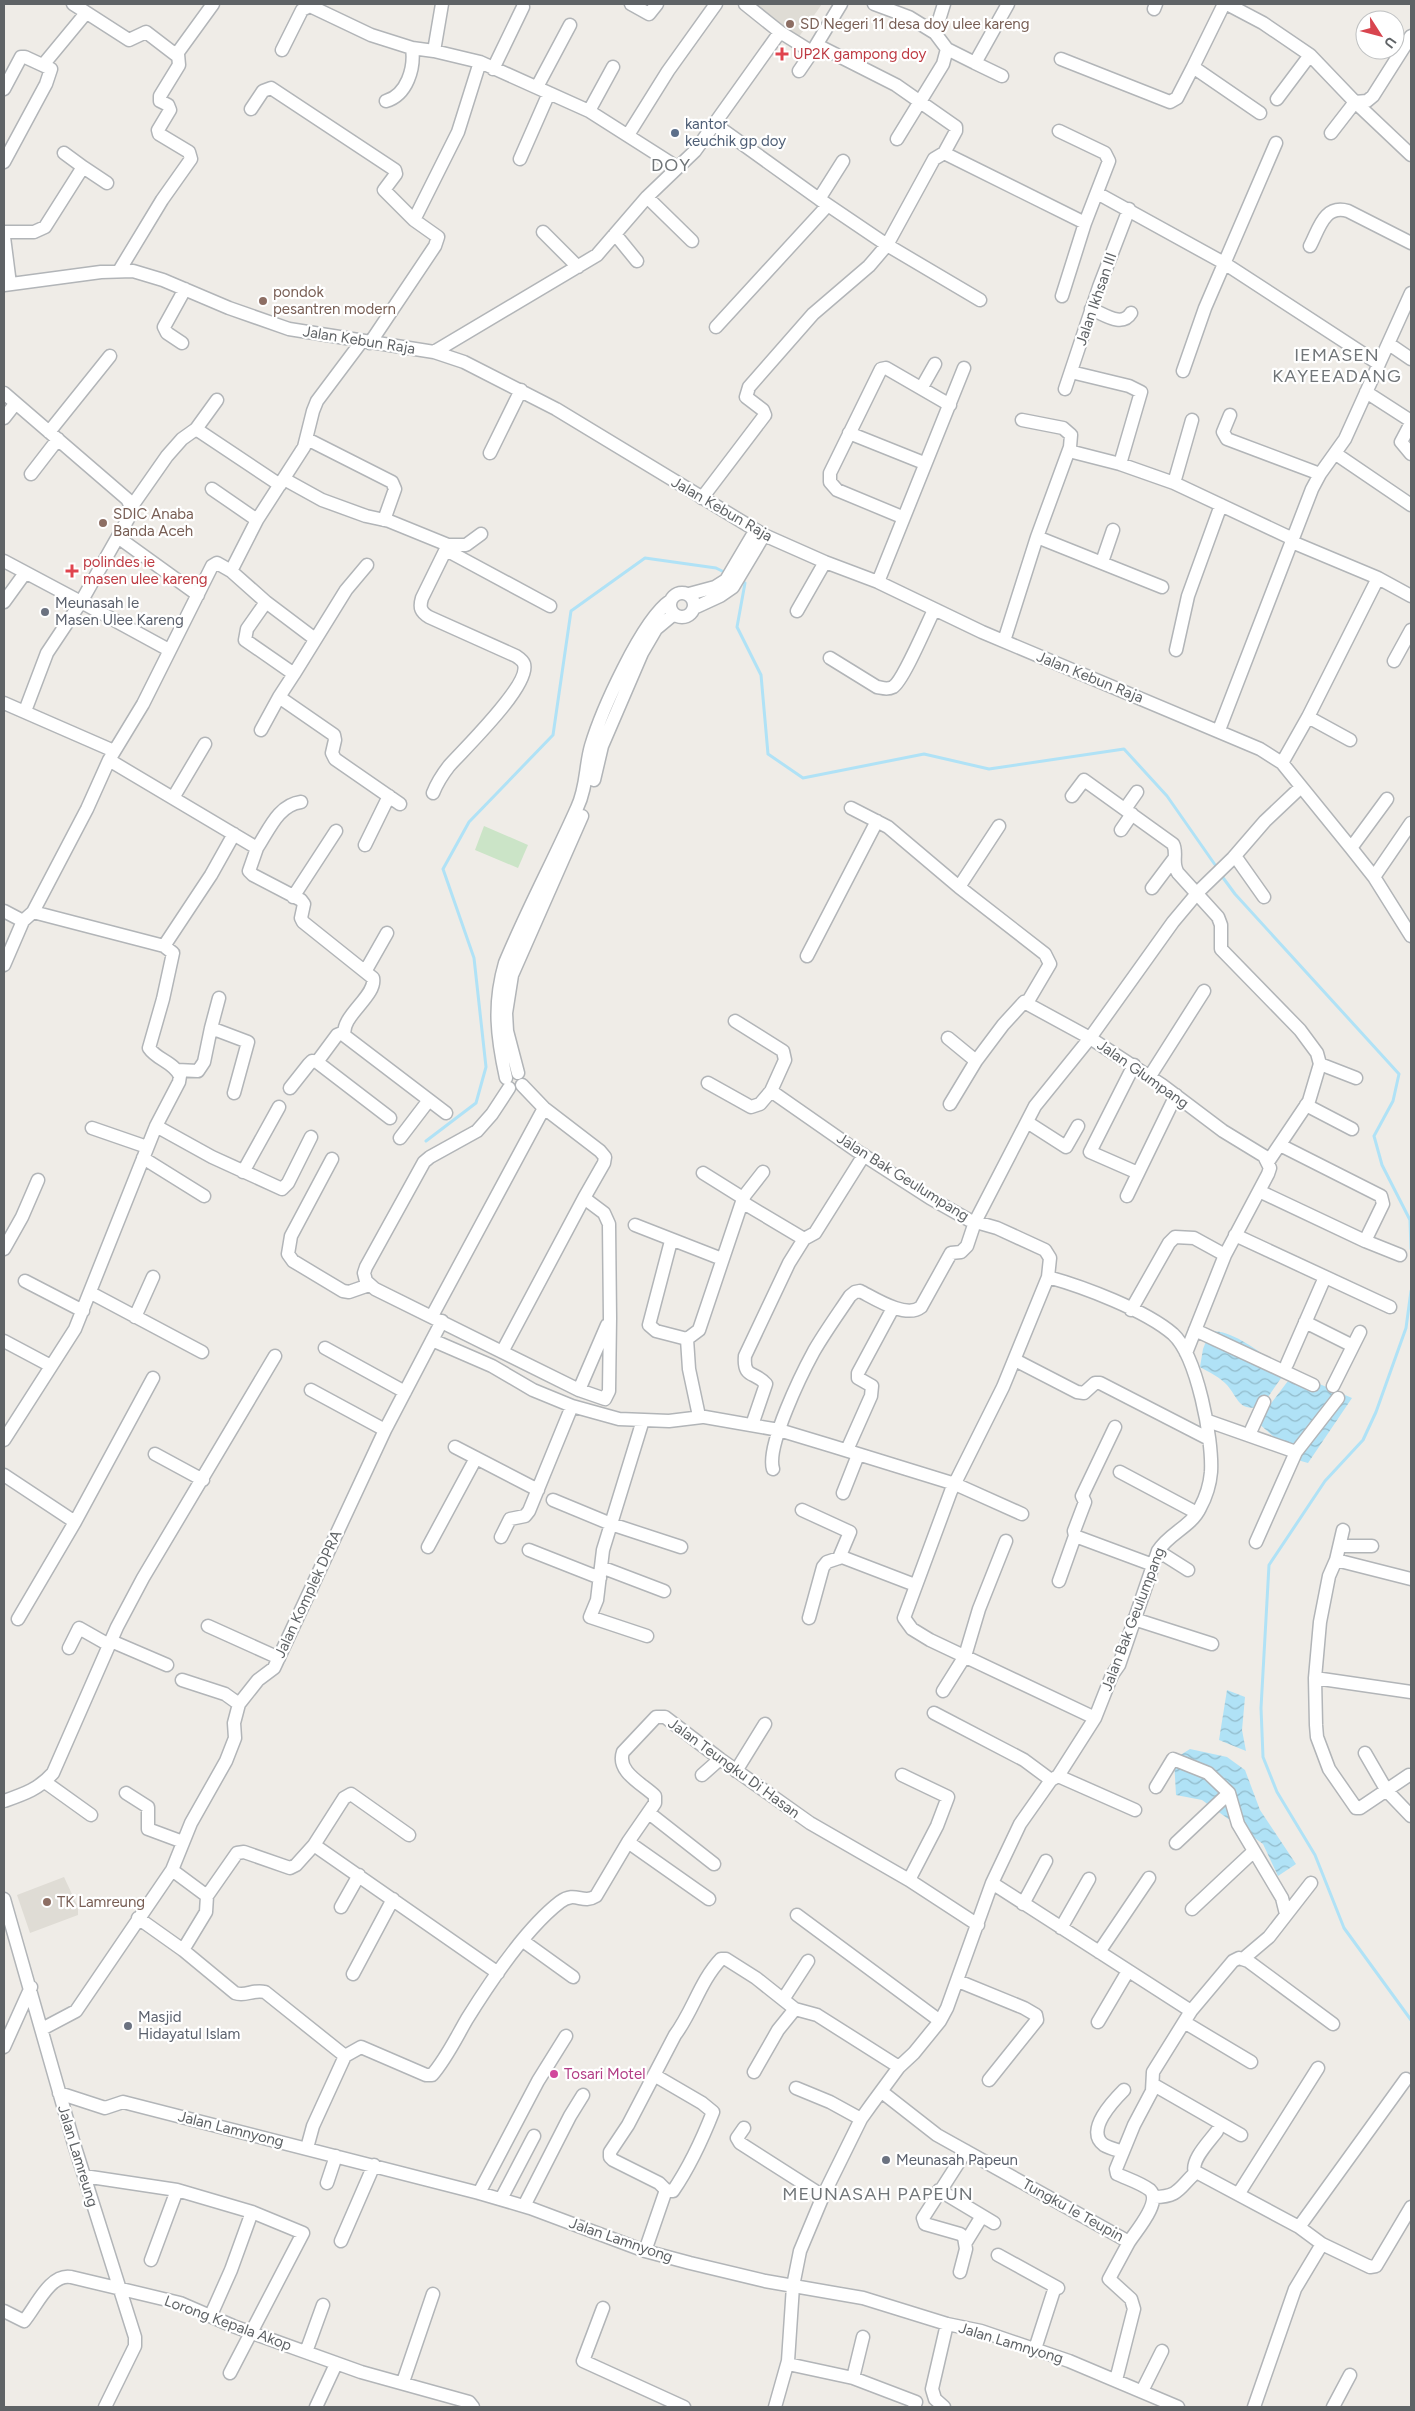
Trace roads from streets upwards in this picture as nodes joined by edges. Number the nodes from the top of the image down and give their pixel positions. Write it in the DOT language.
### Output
graph roads {
  1 [pos="73,4"];
  2 [pos="212,4"];
  3 [pos="442,4"];
  4 [pos="631,4"];
  5 [pos="657,4"];
  6 [pos="716,4"];
  7 [pos="745,4"];
  8 [pos="841,4"];
  9 [pos="874,4"];
  10 [pos="944,4"];
  11 [pos="1008,4"];
  12 [pos="1226,4"];
  13 [pos="523,8"];
  14 [pos="86,14"];
  15 [pos="570,25"];
  16 [pos="780,32"];
  17 [pos="935,33"];
  18 [pos="1411,36"];
  19 [pos="412,48"];
  20 [pos="814,48"];
  21 [pos="947,49"];
  22 [pos="282,50"];
  23 [pos="434,51"];
  24 [pos="178,54"];
  25 [pos="1310,55"];
  26 [pos="1061,59"];
  27 [pos="480,62"];
  28 [pos="975,64"];
  29 [pos="43,65"];
  30 [pos="614,67"];
  31 [pos="1193,67"];
  32 [pos="493,69"];
  33 [pos="799,71"];
  34 [pos="1002,76"];
  35 [pos="4,89"];
  36 [pos="543,90"];
  37 [pos="1276,99"];
  38 [pos="386,101"];
  39 [pos="920,102"];
  40 [pos="1355,102"];
  41 [pos="251,109"];
  42 [pos="589,111"];
  43 [pos="1260,113"];
  44 [pos="716,125"];
  45 [pos="1059,131"];
  46 [pos="1330,132"];
  47 [pos="628,135"];
  48 [pos="897,139"];
  49 [pos="1276,143"];
  50 [pos="64,153"];
  51 [pos="944,153"];
  52 [pos="1411,155"];
  53 [pos="520,159"];
  54 [pos="843,161"];
  55 [pos="4,162"];
  56 [pos="83,167"];
  57 [pos="677,167"];
  58 [pos="107,183"];
  59 [pos="1098,193"];
  60 [pos="647,196"];
  61 [pos="824,202"];
  62 [pos="1129,209"];
  63 [pos="414,220"];
  64 [pos="1085,223"];
  65 [pos="4,232"];
  66 [pos="543,232"];
  67 [pos="615,234"];
  68 [pos="4,237"];
  69 [pos="692,241"];
  70 [pos="1411,243"];
  71 [pos="887,245"];
  72 [pos="1310,246"];
  73 [pos="637,261"];
  74 [pos="1224,263"];
  75 [pos="578,267"];
  76 [pos="119,271"];
  77 [pos="7,284"];
  78 [pos="185,290"];
  79 [pos="1062,296"];
  80 [pos="1410,297"];
  81 [pos="980,300"];
  82 [pos="1092,309"];
  83 [pos="1131,313"];
  84 [pos="716,327"];
  85 [pos="366,342"];
  86 [pos="182,344"];
  87 [pos="1389,344"];
  88 [pos="434,352"];
  89 [pos="110,356"];
  90 [pos="1411,358"];
  91 [pos="935,364"];
  92 [pos="1379,364"];
  93 [pos="964,368"];
  94 [pos="1183,371"];
  95 [pos="1071,372"];
  96 [pos="922,388"];
  97 [pos="1065,389"];
  98 [pos="521,390"];
  99 [pos="1366,392"];
  100 [pos="4,393"];
  101 [pos="217,400"];
  102 [pos="15,404"];
  103 [pos="950,405"];
  104 [pos="1230,415"];
  105 [pos="4,418"];
  106 [pos="1022,420"];
  107 [pos="1192,420"];
  108 [pos="1411,422"];
  109 [pos="196,429"];
  110 [pos="849,434"];
  111 [pos="53,435"];
  112 [pos="307,439"];
  113 [pos="1069,450"];
  114 [pos="490,453"];
  115 [pos="1336,454"];
  116 [pos="1411,454"];
  117 [pos="924,463"];
  118 [pos="1120,464"];
  119 [pos="31,474"];
  120 [pos="1320,474"];
  121 [pos="282,482"];
  122 [pos="1174,483"];
  123 [pos="212,489"];
  124 [pos="702,498"];
  125 [pos="1221,505"];
  126 [pos="1411,505"];
  127 [pos="132,506"];
  128 [pos="902,517"];
  129 [pos="257,520"];
  130 [pos="384,520"];
  131 [pos="1113,530"];
  132 [pos="760,533"];
  133 [pos="481,534"];
  134 [pos="1037,537"];
  135 [pos="119,538"];
  136 [pos="1292,540"];
  137 [pos="447,548"];
  138 [pos="4,562"];
  139 [pos="825,562"];
  140 [pos="1102,562"];
  141 [pos="367,565"];
  142 [pos="231,571"];
  143 [pos="25,573"];
  144 [pos="1378,578"];
  145 [pos="878,582"];
  146 [pos="729,583"];
  147 [pos="1162,587"];
  148 [pos="689,594"];
  149 [pos="198,595"];
  150 [pos="1411,596"];
  151 [pos="670,601"];
  152 [pos="4,602"];
  153 [pos="81,602"];
  154 [pos="266,602"];
  155 [pos="550,606"];
  156 [pos="694,608"];
  157 [pos="934,610"];
  158 [pos="797,611"];
  159 [pos="674,614"];
  160 [pos="1411,630"];
  161 [pos="316,639"];
  162 [pos="1004,641"];
  163 [pos="169,650"];
  164 [pos="1176,650"];
  165 [pos="830,658"];
  166 [pos="1394,661"];
  167 [pos="294,674"];
  168 [pos="279,697"];
  169 [pos="4,703"];
  170 [pos="25,711"];
  171 [pos="1308,717"];
  172 [pos="261,730"];
  173 [pos="1219,730"];
  174 [pos="1350,740"];
  175 [pos="205,744"];
  176 [pos="112,755"];
  177 [pos="1282,764"];
  178 [pos="1301,787"];
  179 [pos="1137,792"];
  180 [pos="433,793"];
  181 [pos="1072,796"];
  182 [pos="173,798"];
  183 [pos="1387,799"];
  184 [pos="301,802"];
  185 [pos="851,808"];
  186 [pos="1129,811"];
  187 [pos="877,821"];
  188 [pos="1411,823"];
  189 [pos="999,826"];
  190 [pos="1121,830"];
  191 [pos="336,831"];
  192 [pos="234,834"];
  193 [pos="570,834"];
  194 [pos="364,845"];
  195 [pos="257,848"];
  196 [pos="1351,848"];
  197 [pos="1235,856"];
  198 [pos="1173,860"];
  199 [pos="1374,877"];
  200 [pos="958,887"];
  201 [pos="1152,888"];
  202 [pos="1197,893"];
  203 [pos="293,897"];
  204 [pos="1264,897"];
  205 [pos="4,910"];
  206 [pos="33,912"];
  207 [pos="23,921"];
  208 [pos="387,933"];
  209 [pos="1411,936"];
  210 [pos="164,946"];
  211 [pos="807,956"];
  212 [pos="4,965"];
  213 [pos="366,970"];
  214 [pos="1204,991"];
  215 [pos="219,998"];
  216 [pos="1028,1003"];
  217 [pos="735,1021"];
  218 [pos="211,1028"];
  219 [pos="344,1032"];
  220 [pos="948,1038"];
  221 [pos="1090,1038"];
  222 [pos="976,1061"];
  223 [pos="317,1062"];
  224 [pos="1320,1064"];
  225 [pos="1134,1065"];
  226 [pos="177,1070"];
  227 [pos="1150,1076"];
  228 [pos="1356,1078"];
  229 [pos="514,1081"];
  230 [pos="708,1083"];
  231 [pos="290,1088"];
  232 [pos="771,1091"];
  233 [pos="234,1093"];
  234 [pos="1176,1095"];
  235 [pos="430,1100"];
  236 [pos="950,1104"];
  237 [pos="1306,1105"];
  238 [pos="278,1107"];
  239 [pos="544,1108"];
  240 [pos="446,1113"];
  241 [pos="390,1118"];
  242 [pos="1027,1122"];
  243 [pos="156,1126"];
  244 [pos="1078,1126"];
  245 [pos="92,1128"];
  246 [pos="1352,1129"];
  247 [pos="311,1137"];
  248 [pos="400,1138"];
  249 [pos="1280,1145"];
  250 [pos="145,1153"];
  251 [pos="864,1155"];
  252 [pos="332,1159"];
  253 [pos="1268,1162"];
  254 [pos="242,1172"];
  255 [pos="763,1172"];
  256 [pos="703,1173"];
  257 [pos="1138,1173"];
  258 [pos="38,1180"];
  259 [pos="1259,1191"];
  260 [pos="204,1196"];
  261 [pos="1127,1196"];
  262 [pos="584,1198"];
  263 [pos="743,1200"];
  264 [pos="976,1222"];
  265 [pos="635,1225"];
  266 [pos="1235,1235"];
  267 [pos="804,1239"];
  268 [pos="671,1241"];
  269 [pos="1365,1241"];
  270 [pos="4,1249"];
  271 [pos="1225,1255"];
  272 [pos="1400,1255"];
  273 [pos="722,1259"];
  274 [pos="153,1277"];
  275 [pos="1048,1277"];
  276 [pos="1325,1277"];
  277 [pos="25,1281"];
  278 [pos="369,1284"];
  279 [pos="91,1293"];
  280 [pos="1390,1307"];
  281 [pos="893,1308"];
  282 [pos="1131,1310"];
  283 [pos="83,1311"];
  284 [pos="135,1317"];
  285 [pos="610,1318"];
  286 [pos="437,1319"];
  287 [pos="1305,1322"];
  288 [pos="1195,1330"];
  289 [pos="1360,1332"];
  290 [pos="687,1339"];
  291 [pos="432,1340"];
  292 [pos="4,1341"];
  293 [pos="1353,1346"];
  294 [pos="324,1348"];
  295 [pos="202,1352"];
  296 [pos="502,1352"];
  297 [pos="1186,1353"];
  298 [pos="275,1356"];
  299 [pos="1015,1360"];
  300 [pos="1288,1364"];
  301 [pos="51,1366"];
  302 [pos="153,1378"];
  303 [pos="1313,1385"];
  304 [pos="1333,1386"];
  305 [pos="311,1390"];
  306 [pos="579,1390"];
  307 [pos="404,1392"];
  308 [pos="1338,1398"];
  309 [pos="1264,1402"];
  310 [pos="572,1406"];
  311 [pos="702,1418"];
  312 [pos="643,1420"];
  313 [pos="1208,1421"];
  314 [pos="752,1425"];
  315 [pos="1115,1427"];
  316 [pos="385,1430"];
  317 [pos="779,1430"];
  318 [pos="1249,1435"];
  319 [pos="1209,1439"];
  320 [pos="4,1440"];
  321 [pos="455,1447"];
  322 [pos="852,1452"];
  323 [pos="1296,1452"];
  324 [pos="155,1454"];
  325 [pos="476,1458"];
  326 [pos="773,1469"];
  327 [pos="1120,1472"];
  328 [pos="4,1475"];
  329 [pos="203,1480"];
  330 [pos="955,1484"];
  331 [pos="538,1490"];
  332 [pos="843,1493"];
  333 [pos="553,1500"];
  334 [pos="802,1510"];
  335 [pos="1197,1513"];
  336 [pos="1022,1514"];
  337 [pos="75,1522"];
  338 [pos="611,1524"];
  339 [pos="1343,1530"];
  340 [pos="1075,1536"];
  341 [pos="501,1537"];
  342 [pos="1006,1541"];
  343 [pos="1256,1542"];
  344 [pos="1340,1546"];
  345 [pos="1372,1546"];
  346 [pos="428,1547"];
  347 [pos="681,1547"];
  348 [pos="529,1550"];
  349 [pos="1158,1551"];
  350 [pos="839,1558"];
  351 [pos="1336,1560"];
  352 [pos="1153,1565"];
  353 [pos="1188,1570"];
  354 [pos="600,1573"];
  355 [pos="1411,1579"];
  356 [pos="1059,1581"];
  357 [pos="915,1585"];
  358 [pos="664,1591"];
  359 [pos="809,1618"];
  360 [pos="18,1619"];
  361 [pos="1134,1619"];
  362 [pos="208,1626"];
  363 [pos="648,1636"];
  364 [pos="110,1643"];
  365 [pos="1212,1644"];
  366 [pos="69,1648"];
  367 [pos="964,1656"];
  368 [pos="279,1658"];
  369 [pos="167,1665"];
  370 [pos="1315,1678"];
  371 [pos="182,1680"];
  372 [pos="943,1691"];
  373 [pos="1411,1692"];
  374 [pos="239,1704"];
  375 [pos="934,1713"];
  376 [pos="1095,1718"];
  377 [pos="765,1724"];
  378 [pos="1365,1753"];
  379 [pos="720,1759"];
  380 [pos="736,1770"];
  381 [pos="1409,1774"];
  382 [pos="702,1775"];
  383 [pos="902,1775"];
  384 [pos="1054,1778"];
  385 [pos="45,1782"];
  386 [pos="1156,1787"];
  387 [pos="1387,1791"];
  388 [pos="126,1793"];
  389 [pos="1229,1793"];
  390 [pos="4,1801"];
  391 [pos="1135,1810"];
  392 [pos="649,1813"];
  393 [pos="90,1815"];
  394 [pos="1411,1816"];
  395 [pos="408,1835"];
  396 [pos="183,1842"];
  397 [pos="628,1842"];
  398 [pos="1176,1843"];
  399 [pos="314,1845"];
  400 [pos="1254,1851"];
  401 [pos="1046,1861"];
  402 [pos="714,1864"];
  403 [pos="172,1870"];
  404 [pos="359,1875"];
  405 [pos="1149,1878"];
  406 [pos="1089,1879"];
  407 [pos="909,1880"];
  408 [pos="992,1883"];
  409 [pos="1312,1883"];
  410 [pos="207,1896"];
  411 [pos="4,1899"];
  412 [pos="393,1899"];
  413 [pos="709,1899"];
  414 [pos="1024,1904"];
  415 [pos="341,1907"];
  416 [pos="1192,1909"];
  417 [pos="1286,1914"];
  418 [pos="797,1915"];
  419 [pos="138,1918"];
  420 [pos="978,1925"];
  421 [pos="1061,1928"];
  422 [pos="523,1941"];
  423 [pos="183,1950"];
  424 [pos="1099,1952"];
  425 [pos="1243,1959"];
  426 [pos="808,1961"];
  427 [pos="1128,1971"];
  428 [pos="498,1973"];
  429 [pos="353,1974"];
  430 [pos="573,1977"];
  431 [pos="958,1981"];
  432 [pos="30,1987"];
  433 [pos="784,1998"];
  434 [pos="795,2009"];
  435 [pos="1188,2016"];
  436 [pos="940,2021"];
  437 [pos="1098,2022"];
  438 [pos="1333,2024"];
  439 [pos="42,2029"];
  440 [pos="566,2036"];
  441 [pos="4,2047"];
  442 [pos="345,2056"];
  443 [pos="1251,2062"];
  444 [pos="899,2067"];
  445 [pos="1318,2068"];
  446 [pos="754,2072"];
  447 [pos="654,2076"];
  448 [pos="1406,2079"];
  449 [pos="989,2080"];
  450 [pos="1154,2085"];
  451 [pos="796,2088"];
  452 [pos="1124,2090"];
  453 [pos="882,2092"];
  454 [pos="59,2093"];
  455 [pos="583,2095"];
  456 [pos="861,2119"];
  457 [pos="744,2128"];
  458 [pos="1217,2131"];
  459 [pos="1240,2134"];
  460 [pos="534,2136"];
  461 [pos="307,2148"];
  462 [pos="966,2151"];
  463 [pos="1123,2152"];
  464 [pos="336,2156"];
  465 [pos="374,2165"];
  466 [pos="1195,2173"];
  467 [pos="84,2176"];
  468 [pos="327,2184"];
  469 [pos="177,2190"];
  470 [pos="666,2190"];
  471 [pos="939,2190"];
  472 [pos="479,2193"];
  473 [pos="1239,2194"];
  474 [pos="823,2196"];
  475 [pos="1154,2197"];
  476 [pos="501,2199"];
  477 [pos="524,2206"];
  478 [pos="1411,2207"];
  479 [pos="252,2212"];
  480 [pos="982,2216"];
  481 [pos="994,2223"];
  482 [pos="1299,2227"];
  483 [pos="341,2241"];
  484 [pos="966,2242"];
  485 [pos="1129,2242"];
  486 [pos="1322,2244"];
  487 [pos="645,2251"];
  488 [pos="998,2255"];
  489 [pos="151,2260"];
  490 [pos="960,2272"];
  491 [pos="793,2286"];
  492 [pos="118,2288"];
  493 [pos="433,2294"];
  494 [pos="323,2305"];
  495 [pos="603,2308"];
  496 [pos="4,2310"];
  497 [pos="211,2315"];
  498 [pos="947,2324"];
  499 [pos="252,2333"];
  500 [pos="864,2337"];
  501 [pos="1035,2349"];
  502 [pos="1162,2350"];
  503 [pos="306,2352"];
  504 [pos="336,2364"];
  505 [pos="788,2364"];
  506 [pos="230,2373"];
  507 [pos="1350,2375"];
  508 [pos="853,2378"];
  509 [pos="1116,2380"];
  510 [pos="403,2382"];
  511 [pos="1142,2391"];
  512 [pos="107,2407"];
  513 [pos="316,2407"];
  514 [pos="473,2407"];
  515 [pos="684,2407"];
  516 [pos="775,2407"];
  517 [pos="914,2407"];
  518 [pos="944,2407"];
  519 [pos="1178,2407"];
  520 [pos="1254,2407"];
  521 [pos="1333,2407"];
  1 -- 14 [label="street"];
  2 -- 24 [label="street"];
  3 -- 23 [label="street"];
  4 -- 5 [label="street"];
  6 -- 47 [label="street"];
  7 -- 16 [label="street"];
  8 -- 20 [label="street"];
  9 -- 17 [label="street"];
  10 -- 17 [label="street"];
  11 -- 28 [label="street"];
  12 -- 25 [label="street"];
  12 -- 31 [label="street"];
  13 -- 32 [label="street"];
  14 -- 24 [label="street"];
  14 -- 29 [label="street"];
  15 -- 36 [label="street"];
  16 -- 20 [label="street"];
  16 -- 44 [label="street"];
  17 -- 21 [label="street"];
  18 -- 40 [label="street"];
  19 -- 22 [label="street"];
  19 -- 23 [label="street"];
  19 -- 38 [label="street"];
  20 -- 33 [label="street"];
  20 -- 39 [label="street"];
  21 -- 28 [label="street"];
  21 -- 39 [label="street"];
  23 -- 27 [label="street"];
  24 -- 76 [label="street"];
  25 -- 37 [label="street"];
  25 -- 40 [label="street"];
  26 -- 31 [label="street"];
  27 -- 32 [label="street"];
  27 -- 63 [label="street"];
  28 -- 34 [label="street"];
  29 -- 35 [label="street"];
  29 -- 55 [label="street"];
  30 -- 42 [label="street"];
  31 -- 43 [label="street"];
  32 -- 36 [label="street"];
  36 -- 42 [label="street"];
  36 -- 53 [label="street"];
  39 -- 48 [label="street"];
  39 -- 51 [label="street"];
  40 -- 46 [label="street"];
  40 -- 52 [label="street"];
  41 -- 63 [label="street"];
  42 -- 47 [label="street"];
  44 -- 57 [label="street"];
  44 -- 61 [label="street"];
  45 -- 59 [label="street"];
  47 -- 57 [label="street"];
  49 -- 74 [label="street"];
  50 -- 56 [label="street"];
  51 -- 64 [label="street"];
  51 -- 71 [label="street"];
  54 -- 61 [label="street"];
  56 -- 58 [label="street"];
  56 -- 65 [label="street"];
  57 -- 60 [label="street"];
  59 -- 62 [label="street"];
  59 -- 64 [label="street"];
  60 -- 67 [label="street"];
  60 -- 69 [label="street"];
  61 -- 71 [label="street"];
  61 -- 84 [label="street"];
  62 -- 74 [label="street"];
  62 -- 82 [label="street, Jalan Ikhsan III"];
  63 -- 85 [label="street"];
  64 -- 79 [label="street"];
  66 -- 75 [label="street"];
  67 -- 73 [label="street"];
  67 -- 75 [label="street"];
  68 -- 77 [label="street"];
  70 -- 72 [label="street"];
  71 -- 81 [label="street"];
  71 -- 124 [label="street"];
  74 -- 92 [label="street"];
  74 -- 94 [label="street"];
  75 -- 88 [label="street"];
  76 -- 77 [label="street, Jalan Kebun Raja"];
  76 -- 78 [label="street, Jalan Kebun Raja"];
  78 -- 85 [label="street, Jalan Kebun Raja"];
  78 -- 86 [label="street"];
  80 -- 87 [label="street"];
  82 -- 83 [label="street"];
  82 -- 95 [label="street, Jalan Ikhsan III"];
  85 -- 88 [label="street, Jalan Kebun Raja"];
  85 -- 112 [label="street"];
  87 -- 90 [label="street"];
  87 -- 92 [label="street"];
  88 -- 98 [label="street, Jalan Kebun Raja"];
  89 -- 111 [label="street"];
  91 -- 96 [label="street"];
  92 -- 99 [label="street"];
  93 -- 103 [label="street"];
  95 -- 97 [label="street, Jalan Ikhsan III"];
  95 -- 118 [label="street"];
  96 -- 103 [label="street"];
  96 -- 110 [label="street"];
  98 -- 114 [label="street"];
  98 -- 124 [label="street, Jalan Kebun Raja"];
  99 -- 108 [label="street"];
  99 -- 115 [label="street"];
  100 -- 102 [label="street"];
  101 -- 109 [label="street"];
  102 -- 105 [label="street"];
  102 -- 111 [label="street"];
  103 -- 117 [label="street"];
  104 -- 120 [label="street"];
  106 -- 113 [label="street"];
  107 -- 122 [label="street"];
  108 -- 116 [label="street"];
  109 -- 121 [label="street"];
  109 -- 127 [label="street"];
  110 -- 117 [label="street"];
  110 -- 128 [label="street"];
  111 -- 119 [label="street"];
  111 -- 127 [label="street"];
  112 -- 121 [label="street"];
  112 -- 130 [label="street"];
  113 -- 118 [label="street"];
  113 -- 134 [label="street"];
  115 -- 120 [label="street"];
  115 -- 126 [label="street"];
  117 -- 128 [label="street"];
  118 -- 122 [label="street"];
  120 -- 136 [label="street"];
  121 -- 129 [label="street"];
  121 -- 130 [label="street"];
  122 -- 125 [label="street"];
  123 -- 129 [label="street"];
  124 -- 132 [label="street, Jalan Kebun Raja"];
  125 -- 136 [label="street"];
  125 -- 164 [label="street"];
  127 -- 135 [label="street"];
  128 -- 145 [label="street"];
  129 -- 142 [label="street"];
  130 -- 137 [label="street"];
  131 -- 140 [label="street"];
  132 -- 139 [label="street, Jalan Kebun Raja"];
  132 -- 146 [label="street"];
  133 -- 137 [label="street"];
  134 -- 140 [label="street"];
  134 -- 162 [label="street"];
  135 -- 149 [label="street"];
  135 -- 153 [label="street"];
  136 -- 144 [label="street"];
  136 -- 173 [label="street"];
  137 -- 155 [label="street"];
  137 -- 180 [label="street"];
  138 -- 143 [label="street"];
  139 -- 145 [label="street, Jalan Kebun Raja"];
  139 -- 158 [label="street"];
  140 -- 147 [label="street"];
  141 -- 161 [label="street"];
  142 -- 149 [label="street"];
  142 -- 154 [label="street"];
  143 -- 152 [label="street"];
  143 -- 153 [label="street"];
  144 -- 150 [label="street"];
  144 -- 171 [label="street"];
  145 -- 157 [label="street, Jalan Kebun Raja"];
  146 -- 148 [label="street"];
  146 -- 156 [label="street"];
  148 -- 151 [label="street"];
  148 -- 156 [label="street"];
  149 -- 163 [label="street"];
  151 -- 159 [label="street"];
  151 -- 193 [label="street"];
  153 -- 163 [label="street"];
  153 -- 170 [label="street"];
  154 -- 161 [label="street"];
  154 -- 167 [label="street"];
  156 -- 159 [label="street"];
  157 -- 162 [label="street, Jalan Kebun Raja"];
  157 -- 165 [label="street"];
  159 -- 193 [label="street"];
  160 -- 166 [label="street"];
  161 -- 167 [label="street"];
  162 -- 173 [label="street, Jalan Kebun Raja"];
  163 -- 176 [label="street"];
  167 -- 168 [label="street"];
  168 -- 172 [label="street"];
  168 -- 194 [label="street"];
  169 -- 170 [label="street"];
  170 -- 176 [label="street"];
  171 -- 174 [label="street"];
  171 -- 177 [label="street"];
  173 -- 177 [label="street, Jalan Kebun Raja"];
  175 -- 182 [label="street"];
  176 -- 182 [label="street"];
  176 -- 206 [label="street"];
  177 -- 178 [label="street, Jalan Kebun Raja"];
  178 -- 196 [label="street, Jalan Kebun Raja"];
  178 -- 197 [label="street, Jalan Glumpang"];
  179 -- 186 [label="street"];
  181 -- 186 [label="street"];
  182 -- 192 [label="street"];
  183 -- 196 [label="street"];
  184 -- 195 [label="street"];
  185 -- 187 [label="street"];
  186 -- 190 [label="street"];
  186 -- 198 [label="street"];
  187 -- 200 [label="street"];
  187 -- 211 [label="street"];
  188 -- 199 [label="street"];
  189 -- 200 [label="street"];
  191 -- 203 [label="street"];
  192 -- 195 [label="street"];
  192 -- 210 [label="street"];
  193 -- 229 [label="street"];
  195 -- 203 [label="street"];
  196 -- 199 [label="street, Jalan Kebun Raja"];
  197 -- 202 [label="street, Jalan Glumpang"];
  197 -- 204 [label="street"];
  198 -- 201 [label="street"];
  198 -- 202 [label="street"];
  199 -- 209 [label="street, Jalan Kebun Raja"];
  200 -- 216 [label="street"];
  202 -- 221 [label="street, Jalan Glumpang"];
  202 -- 224 [label="street"];
  203 -- 213 [label="street"];
  205 -- 207 [label="street"];
  206 -- 207 [label="street"];
  206 -- 210 [label="street"];
  207 -- 212 [label="street"];
  208 -- 213 [label="street"];
  210 -- 226 [label="street"];
  213 -- 219 [label="street"];
  214 -- 227 [label="street"];
  215 -- 218 [label="street"];
  216 -- 221 [label="street"];
  216 -- 222 [label="street"];
  217 -- 232 [label="street"];
  218 -- 226 [label="street"];
  218 -- 233 [label="street"];
  219 -- 223 [label="street"];
  219 -- 235 [label="street"];
  220 -- 222 [label="street"];
  221 -- 225 [label="street, Jalan Glumpang"];
  221 -- 242 [label="street"];
  222 -- 236 [label="street"];
  223 -- 231 [label="street"];
  223 -- 241 [label="street"];
  224 -- 228 [label="street"];
  224 -- 237 [label="street"];
  225 -- 227 [label="street, Jalan Glumpang"];
  225 -- 257 [label="street"];
  226 -- 243 [label="street"];
  227 -- 234 [label="street, Jalan Glumpang"];
  229 -- 239 [label="street"];
  229 -- 278 [label="street"];
  230 -- 232 [label="street"];
  232 -- 251 [label="street, Jalan Bak Geulumpang"];
  234 -- 253 [label="street, Jalan Glumpang"];
  234 -- 257 [label="street"];
  235 -- 240 [label="street"];
  235 -- 248 [label="street"];
  237 -- 246 [label="street"];
  237 -- 249 [label="street"];
  238 -- 254 [label="street"];
  239 -- 262 [label="street"];
  239 -- 286 [label="street, Jalan Komplek DPRA"];
  242 -- 244 [label="street"];
  242 -- 264 [label="street"];
  243 -- 250 [label="street"];
  243 -- 254 [label="street"];
  245 -- 250 [label="street"];
  247 -- 254 [label="street"];
  249 -- 253 [label="street"];
  249 -- 269 [label="street"];
  250 -- 260 [label="street"];
  250 -- 279 [label="street"];
  251 -- 264 [label="street, Jalan Bak Geulumpang"];
  251 -- 267 [label="street"];
  252 -- 278 [label="street"];
  253 -- 259 [label="street"];
  255 -- 263 [label="street"];
  256 -- 263 [label="street"];
  257 -- 261 [label="street"];
  258 -- 270 [label="street"];
  259 -- 266 [label="street"];
  259 -- 269 [label="street"];
  262 -- 285 [label="street"];
  262 -- 296 [label="street"];
  263 -- 267 [label="street"];
  263 -- 273 [label="street"];
  264 -- 275 [label="street, Jalan Bak Geulumpang"];
  264 -- 281 [label="street"];
  265 -- 268 [label="street"];
  266 -- 271 [label="street"];
  266 -- 276 [label="street"];
  267 -- 314 [label="street"];
  268 -- 273 [label="street"];
  268 -- 290 [label="street"];
  269 -- 272 [label="street"];
  271 -- 282 [label="street"];
  271 -- 288 [label="street"];
  273 -- 290 [label="street"];
  274 -- 284 [label="street"];
  275 -- 282 [label="street, Jalan Bak Geulumpang"];
  275 -- 299 [label="street"];
  276 -- 280 [label="street"];
  276 -- 287 [label="street"];
  277 -- 283 [label="street"];
  278 -- 286 [label="street"];
  279 -- 283 [label="street"];
  279 -- 284 [label="street"];
  281 -- 317 [label="street"];
  281 -- 322 [label="street"];
  282 -- 297 [label="street, Jalan Bak Geulumpang"];
  283 -- 301 [label="street"];
  284 -- 295 [label="street"];
  285 -- 306 [label="street"];
  285 -- 306 [label="street"];
  286 -- 291 [label="street, Jalan Komplek DPRA"];
  286 -- 296 [label="street"];
  287 -- 293 [label="street"];
  287 -- 300 [label="street"];
  288 -- 297 [label="street"];
  288 -- 303 [label="street"];
  289 -- 293 [label="street"];
  290 -- 311 [label="street"];
  291 -- 307 [label="street, Jalan Komplek DPRA"];
  291 -- 310 [label="street"];
  292 -- 301 [label="street"];
  293 -- 304 [label="street"];
  294 -- 307 [label="street"];
  296 -- 306 [label="street"];
  297 -- 313 [label="street, Jalan Bak Geulumpang"];
  298 -- 329 [label="street"];
  299 -- 319 [label="street"];
  299 -- 330 [label="street"];
  301 -- 320 [label="street"];
  302 -- 337 [label="street"];
  305 -- 316 [label="street"];
  307 -- 316 [label="street, Jalan Komplek DPRA"];
  308 -- 323 [label="street"];
  309 -- 318 [label="street"];
  310 -- 312 [label="street"];
  310 -- 331 [label="street"];
  311 -- 312 [label="street"];
  311 -- 314 [label="street"];
  312 -- 338 [label="street"];
  313 -- 318 [label="street"];
  313 -- 319 [label="street, Jalan Bak Geulumpang"];
  314 -- 317 [label="street"];
  315 -- 340 [label="street"];
  316 -- 368 [label="street, Jalan Komplek DPRA"];
  317 -- 322 [label="street"];
  317 -- 326 [label="street"];
  318 -- 323 [label="street"];
  319 -- 335 [label="street, Jalan Bak Geulumpang"];
  321 -- 325 [label="street"];
  322 -- 330 [label="street"];
  322 -- 332 [label="street"];
  323 -- 343 [label="street"];
  324 -- 329 [label="street"];
  325 -- 331 [label="street"];
  325 -- 346 [label="street"];
  327 -- 335 [label="street"];
  328 -- 337 [label="street"];
  329 -- 364 [label="street"];
  330 -- 336 [label="street"];
  330 -- 357 [label="street"];
  331 -- 341 [label="street"];
  333 -- 338 [label="street"];
  334 -- 350 [label="street"];
  335 -- 349 [label="street, Jalan Bak Geulumpang"];
  337 -- 360 [label="street"];
  338 -- 347 [label="street"];
  338 -- 354 [label="street"];
  339 -- 344 [label="street"];
  340 -- 352 [label="street"];
  340 -- 356 [label="street"];
  342 -- 367 [label="street"];
  344 -- 345 [label="street"];
  344 -- 351 [label="street"];
  348 -- 354 [label="street"];
  349 -- 352 [label="street, Jalan Bak Geulumpang"];
  349 -- 353 [label="street"];
  350 -- 357 [label="street"];
  350 -- 359 [label="street"];
  351 -- 355 [label="street"];
  351 -- 370 [label="street"];
  352 -- 361 [label="street, Jalan Bak Geulumpang"];
  354 -- 358 [label="street"];
  354 -- 363 [label="street"];
  357 -- 367 [label="street"];
  361 -- 365 [label="street"];
  361 -- 376 [label="street, Jalan Bak Geulumpang"];
  362 -- 368 [label="street"];
  364 -- 366 [label="street"];
  364 -- 369 [label="street"];
  364 -- 385 [label="street"];
  367 -- 372 [label="street"];
  367 -- 376 [label="street"];
  368 -- 374 [label="street, Jalan Komplek DPRA"];
  370 -- 373 [label="street"];
  370 -- 387 [label="street"];
  371 -- 374 [label="street"];
  374 -- 396 [label="street, Jalan Komplek DPRA"];
  375 -- 384 [label="street"];
  376 -- 384 [label="street, Jalan Bak Geulumpang"];
  377 -- 380 [label="street"];
  378 -- 387 [label="street"];
  379 -- 380 [label="street, Jalan Teungku Di Hasan"];
  379 -- 382 [label="street"];
  379 -- 392 [label="street, Jalan Teungku Di Hasan"];
  380 -- 407 [label="street, Jalan Teungku Di Hasan"];
  381 -- 387 [label="street"];
  383 -- 407 [label="street"];
  384 -- 391 [label="street"];
  384 -- 408 [label="street, Jalan Bak Geulumpang"];
  385 -- 390 [label="street"];
  385 -- 393 [label="street"];
  386 -- 389 [label="street"];
  387 -- 394 [label="street"];
  388 -- 396 [label="street"];
  389 -- 398 [label="street"];
  389 -- 400 [label="street"];
  392 -- 397 [label="street"];
  392 -- 402 [label="street"];
  395 -- 399 [label="street"];
  396 -- 403 [label="street, Jalan Komplek DPRA"];
  397 -- 413 [label="street"];
  397 -- 422 [label="street"];
  399 -- 404 [label="street"];
  399 -- 410 [label="street"];
  400 -- 416 [label="street"];
  400 -- 417 [label="street"];
  401 -- 414 [label="street"];
  403 -- 410 [label="street"];
  403 -- 419 [label="street, Jalan Komplek DPRA"];
  404 -- 412 [label="street"];
  404 -- 415 [label="street"];
  405 -- 424 [label="street"];
  406 -- 421 [label="street"];
  407 -- 420 [label="street, Jalan Teungku Di Hasan"];
  408 -- 414 [label="street"];
  408 -- 420 [label="street, Jalan Bak Geulumpang"];
  409 -- 417 [label="street"];
  410 -- 423 [label="street"];
  411 -- 432 [label="street, Jalan Lamreung"];
  412 -- 428 [label="street"];
  412 -- 429 [label="street"];
  414 -- 421 [label="street"];
  417 -- 425 [label="street"];
  418 -- 436 [label="street"];
  419 -- 423 [label="street"];
  419 -- 439 [label="street, Jalan Komplek DPRA"];
  420 -- 431 [label="street, Jalan Bak Geulumpang"];
  421 -- 424 [label="street"];
  422 -- 428 [label="street"];
  422 -- 430 [label="street"];
  423 -- 442 [label="street"];
  424 -- 427 [label="street"];
  425 -- 435 [label="street"];
  425 -- 438 [label="street"];
  426 -- 433 [label="street"];
  427 -- 435 [label="street"];
  427 -- 437 [label="street"];
  428 -- 442 [label="street"];
  431 -- 436 [label="street, Jalan Bak Geulumpang"];
  431 -- 449 [label="street"];
  432 -- 439 [label="street, Jalan Lamreung"];
  432 -- 441 [label="street"];
  433 -- 434 [label="street"];
  433 -- 447 [label="street"];
  434 -- 444 [label="street"];
  434 -- 446 [label="street"];
  435 -- 443 [label="street"];
  435 -- 450 [label="street"];
  436 -- 444 [label="street, Jalan Bak Geulumpang"];
  439 -- 454 [label="street, Jalan Lamreung"];
  440 -- 472 [label="street"];
  442 -- 461 [label="street"];
  444 -- 453 [label="street, Jalan Bak Geulumpang"];
  445 -- 473 [label="street"];
  447 -- 470 [label="street"];
  447 -- 470 [label="street"];
  448 -- 482 [label="street"];
  450 -- 459 [label="street"];
  450 -- 463 [label="street"];
  451 -- 456 [label="street"];
  452 -- 463 [label="street"];
  453 -- 456 [label="street, Jalan Bak Geulumpang"];
  453 -- 462 [label="street, Tungku Ie Teupin"];
  454 -- 461 [label="street, Jalan Lamnyong"];
  454 -- 467 [label="street, Jalan Lamreung"];
  455 -- 477 [label="street"];
  456 -- 474 [label="street, Jalan Bak Geulumpang"];
  457 -- 474 [label="street"];
  458 -- 466 [label="street"];
  460 -- 476 [label="street"];
  461 -- 464 [label="street, Jalan Lamnyong"];
  462 -- 471 [label="street"];
  462 -- 485 [label="street, Tungku Ie Teupin"];
  463 -- 475 [label="street"];
  464 -- 465 [label="street, Jalan Lamnyong"];
  464 -- 468 [label="street"];
  465 -- 472 [label="street, Jalan Lamnyong"];
  465 -- 483 [label="street"];
  466 -- 473 [label="street"];
  466 -- 475 [label="street"];
  467 -- 469 [label="street"];
  467 -- 492 [label="street, Jalan Lamreung"];
  469 -- 479 [label="street"];
  469 -- 489 [label="street"];
  470 -- 487 [label="street"];
  471 -- 480 [label="street"];
  471 -- 484 [label="street"];
  472 -- 476 [label="street, Jalan Lamnyong"];
  473 -- 482 [label="street"];
  474 -- 491 [label="street, Jalan Bak Geulumpang"];
  475 -- 485 [label="street, Tungku Ie Teupin"];
  476 -- 477 [label="street, Jalan Lamnyong"];
  477 -- 487 [label="street, Jalan Lamnyong"];
  478 -- 486 [label="street"];
  479 -- 497 [label="street"];
  479 -- 499 [label="street"];
  480 -- 481 [label="street"];
  480 -- 484 [label="street"];
  482 -- 486 [label="street"];
  484 -- 490 [label="street"];
  485 -- 509 [label="street"];
  486 -- 520 [label="street"];
  487 -- 491 [label="street, Jalan Lamnyong"];
  488 -- 501 [label="street"];
  491 -- 498 [label="street, Jalan Lamnyong"];
  491 -- 505 [label="street, Jalan Bak Geulumpang"];
  492 -- 496 [label="street, Lorong Kepala Akop"];
  492 -- 497 [label="street, Lorong Kepala Akop"];
  492 -- 512 [label="street, Jalan Lamreung"];
  493 -- 510 [label="street"];
  494 -- 503 [label="street"];
  495 -- 515 [label="street"];
  497 -- 499 [label="street, Lorong Kepala Akop"];
  498 -- 501 [label="street, Jalan Lamnyong"];
  498 -- 518 [label="street"];
  499 -- 503 [label="street, Lorong Kepala Akop"];
  499 -- 506 [label="street"];
  500 -- 508 [label="street"];
  501 -- 509 [label="street, Jalan Lamnyong"];
  502 -- 511 [label="street"];
  503 -- 504 [label="street, Lorong Kepala Akop"];
  504 -- 510 [label="street, Lorong Kepala Akop"];
  504 -- 513 [label="street"];
  505 -- 508 [label="street"];
  505 -- 516 [label="street, Jalan Bak Geulumpang"];
  507 -- 521 [label="street"];
  508 -- 517 [label="street"];
  509 -- 511 [label="street, Jalan Lamnyong"];
  510 -- 514 [label="street, Lorong Kepala Akop"];
  511 -- 519 [label="street, Jalan Lamnyong"];
}
